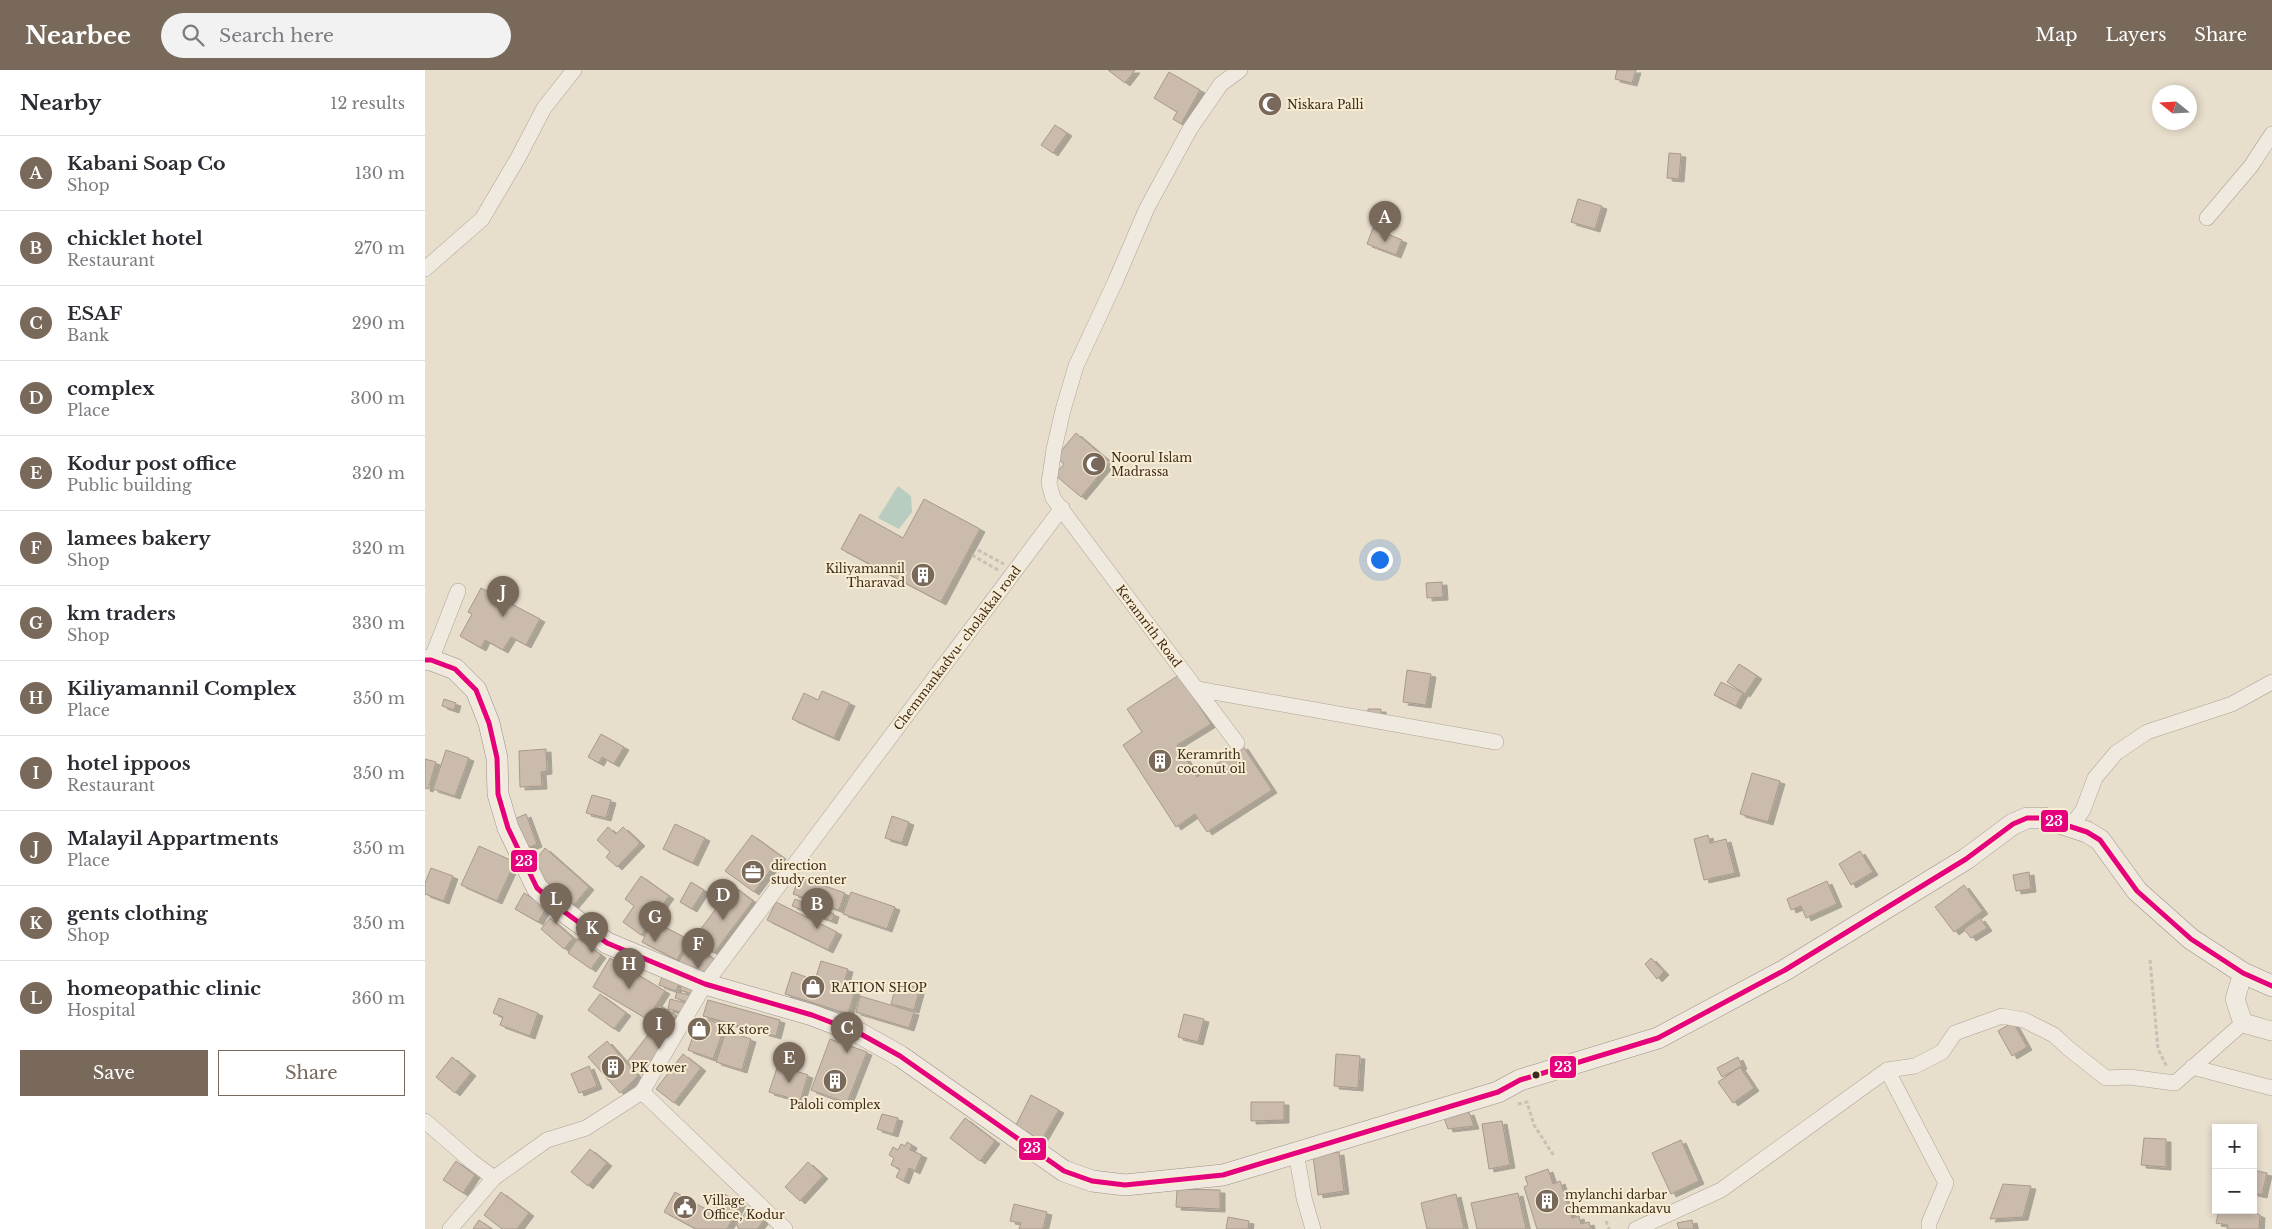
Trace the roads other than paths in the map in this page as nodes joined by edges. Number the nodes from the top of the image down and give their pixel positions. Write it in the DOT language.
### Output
graph roads {
  1 [pos="574,70"];
  2 [pos="1240,70"];
  3 [pos="2272,134"];
  4 [pos="2207,218"];
  5 [pos="425,269"];
  6 [pos="1062,508"];
  7 [pos="458,591"];
  8 [pos="428,660"];
  9 [pos="2272,682"];
  10 [pos="1197,689"];
  11 [pos="1496,742"];
  12 [pos="1237,743"];
  13 [pos="2071,826"];
  14 [pos="2243,973"];
  15 [pos="705,984"];
  16 [pos="2272,986"];
  17 [pos="2243,1023"];
  18 [pos="2272,1031"];
  19 [pos="2192,1067"];
  20 [pos="1887,1070"];
  21 [pos="2272,1088"];
  22 [pos="642,1092"];
  23 [pos="425,1120"];
  24 [pos="1296,1152"];
  25 [pos="493,1178"];
  26 [pos="451,1229"];
  27 [pos="785,1229"];
  28 [pos="1313,1229"];
  29 [pos="1636,1229"];
  30 [pos="1929,1229"];
  1 -- 5 [label="street"];
  2 -- 6 [label="street"];
  3 -- 4 [label="street"];
  6 -- 10 [label="street, Keramrith Road"];
  6 -- 15 [label="street, Chemmankadvu- cholakkal road"];
  7 -- 8 [label="street"];
  8 -- 15 [label="main road"];
  9 -- 13 [label="street"];
  10 -- 11 [label="street"];
  10 -- 12 [label="street, Keramrith Road"];
  13 -- 14 [label="main road"];
  13 -- 24 [label="main road"];
  14 -- 16 [label="main road"];
  14 -- 17 [label="street"];
  15 -- 22 [label="street, Chemmankadvu- cholakkal road"];
  15 -- 24 [label="main road"];
  17 -- 18 [label="street"];
  17 -- 19 [label="street"];
  19 -- 20 [label="street"];
  19 -- 21 [label="street"];
  20 -- 29 [label="street"];
  20 -- 30 [label="street"];
  22 -- 25 [label="street"];
  22 -- 27 [label="street"];
  23 -- 25 [label="street"];
  24 -- 28 [label="street"];
  25 -- 26 [label="street"];
}
